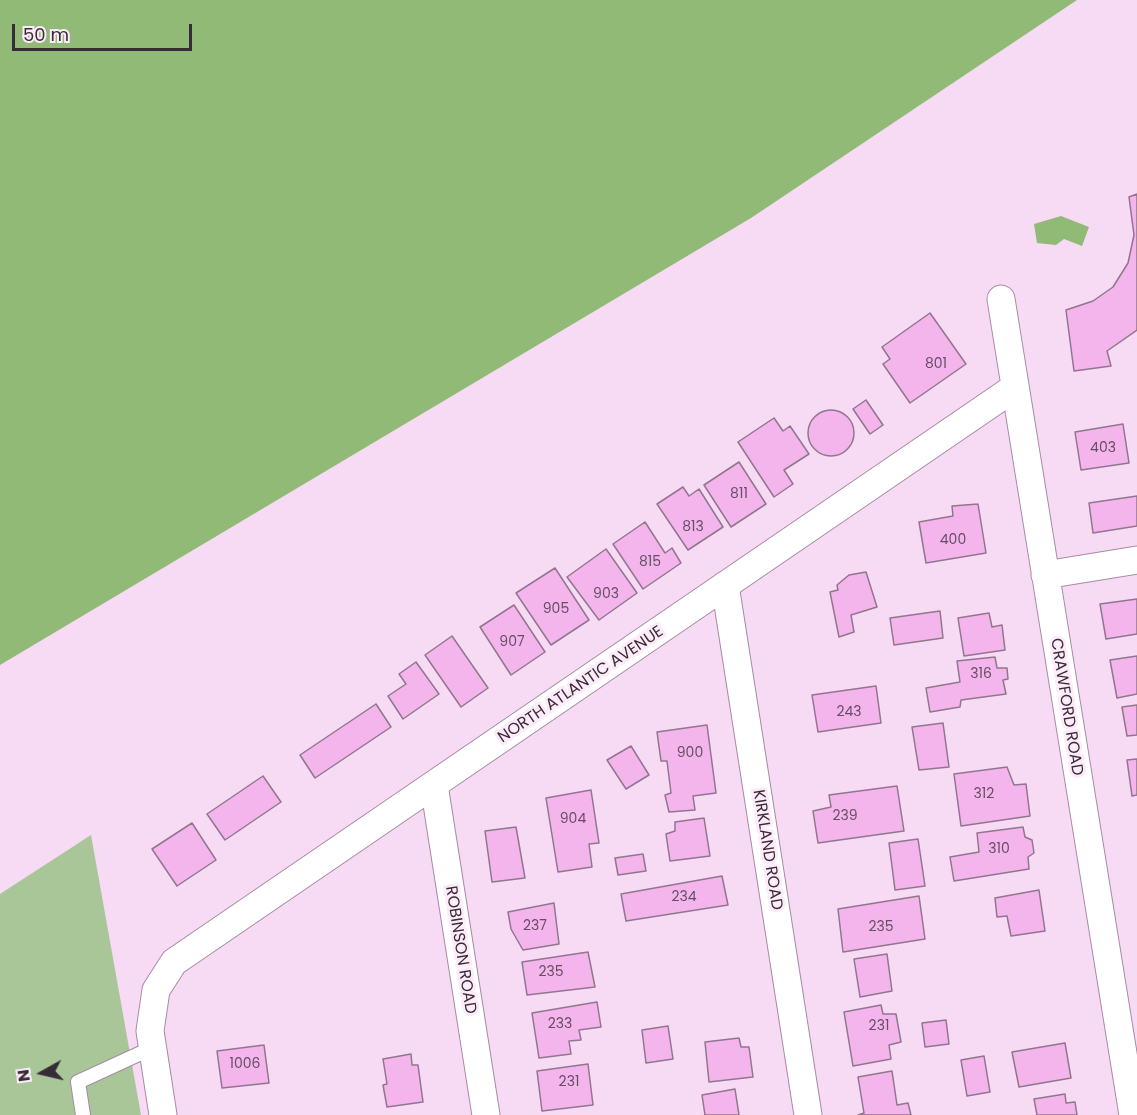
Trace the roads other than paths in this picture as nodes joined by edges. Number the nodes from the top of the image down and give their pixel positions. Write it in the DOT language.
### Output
graph roads {
  1 [pos="1001,299"];
  2 [pos="1014,388"];
  3 [pos="1137,560"];
  4 [pos="1045,575"];
  5 [pos="725,585"];
  6 [pos="434,785"];
  7 [pos="152,1048"];
  8 [pos="1134,1114"];
  9 [pos="83,1115"];
  10 [pos="163,1115"];
  11 [pos="486,1115"];
  12 [pos="808,1115"];
  1 -- 2 [label="street, CRAWFORD ROAD"];
  2 -- 4 [label="street, CRAWFORD ROAD"];
  2 -- 5 [label="street, NORTH ATLANTIC AVENUE"];
  3 -- 4 [label="street"];
  4 -- 8 [label="street, CRAWFORD ROAD"];
  5 -- 6 [label="street, NORTH ATLANTIC AVENUE"];
  5 -- 12 [label="street, KIRKLAND ROAD"];
  6 -- 7 [label="street, NORTH ATLANTIC AVENUE"];
  6 -- 11 [label="street, ROBINSON ROAD"];
  7 -- 9 [label="lane"];
  7 -- 10 [label="street"];
}
